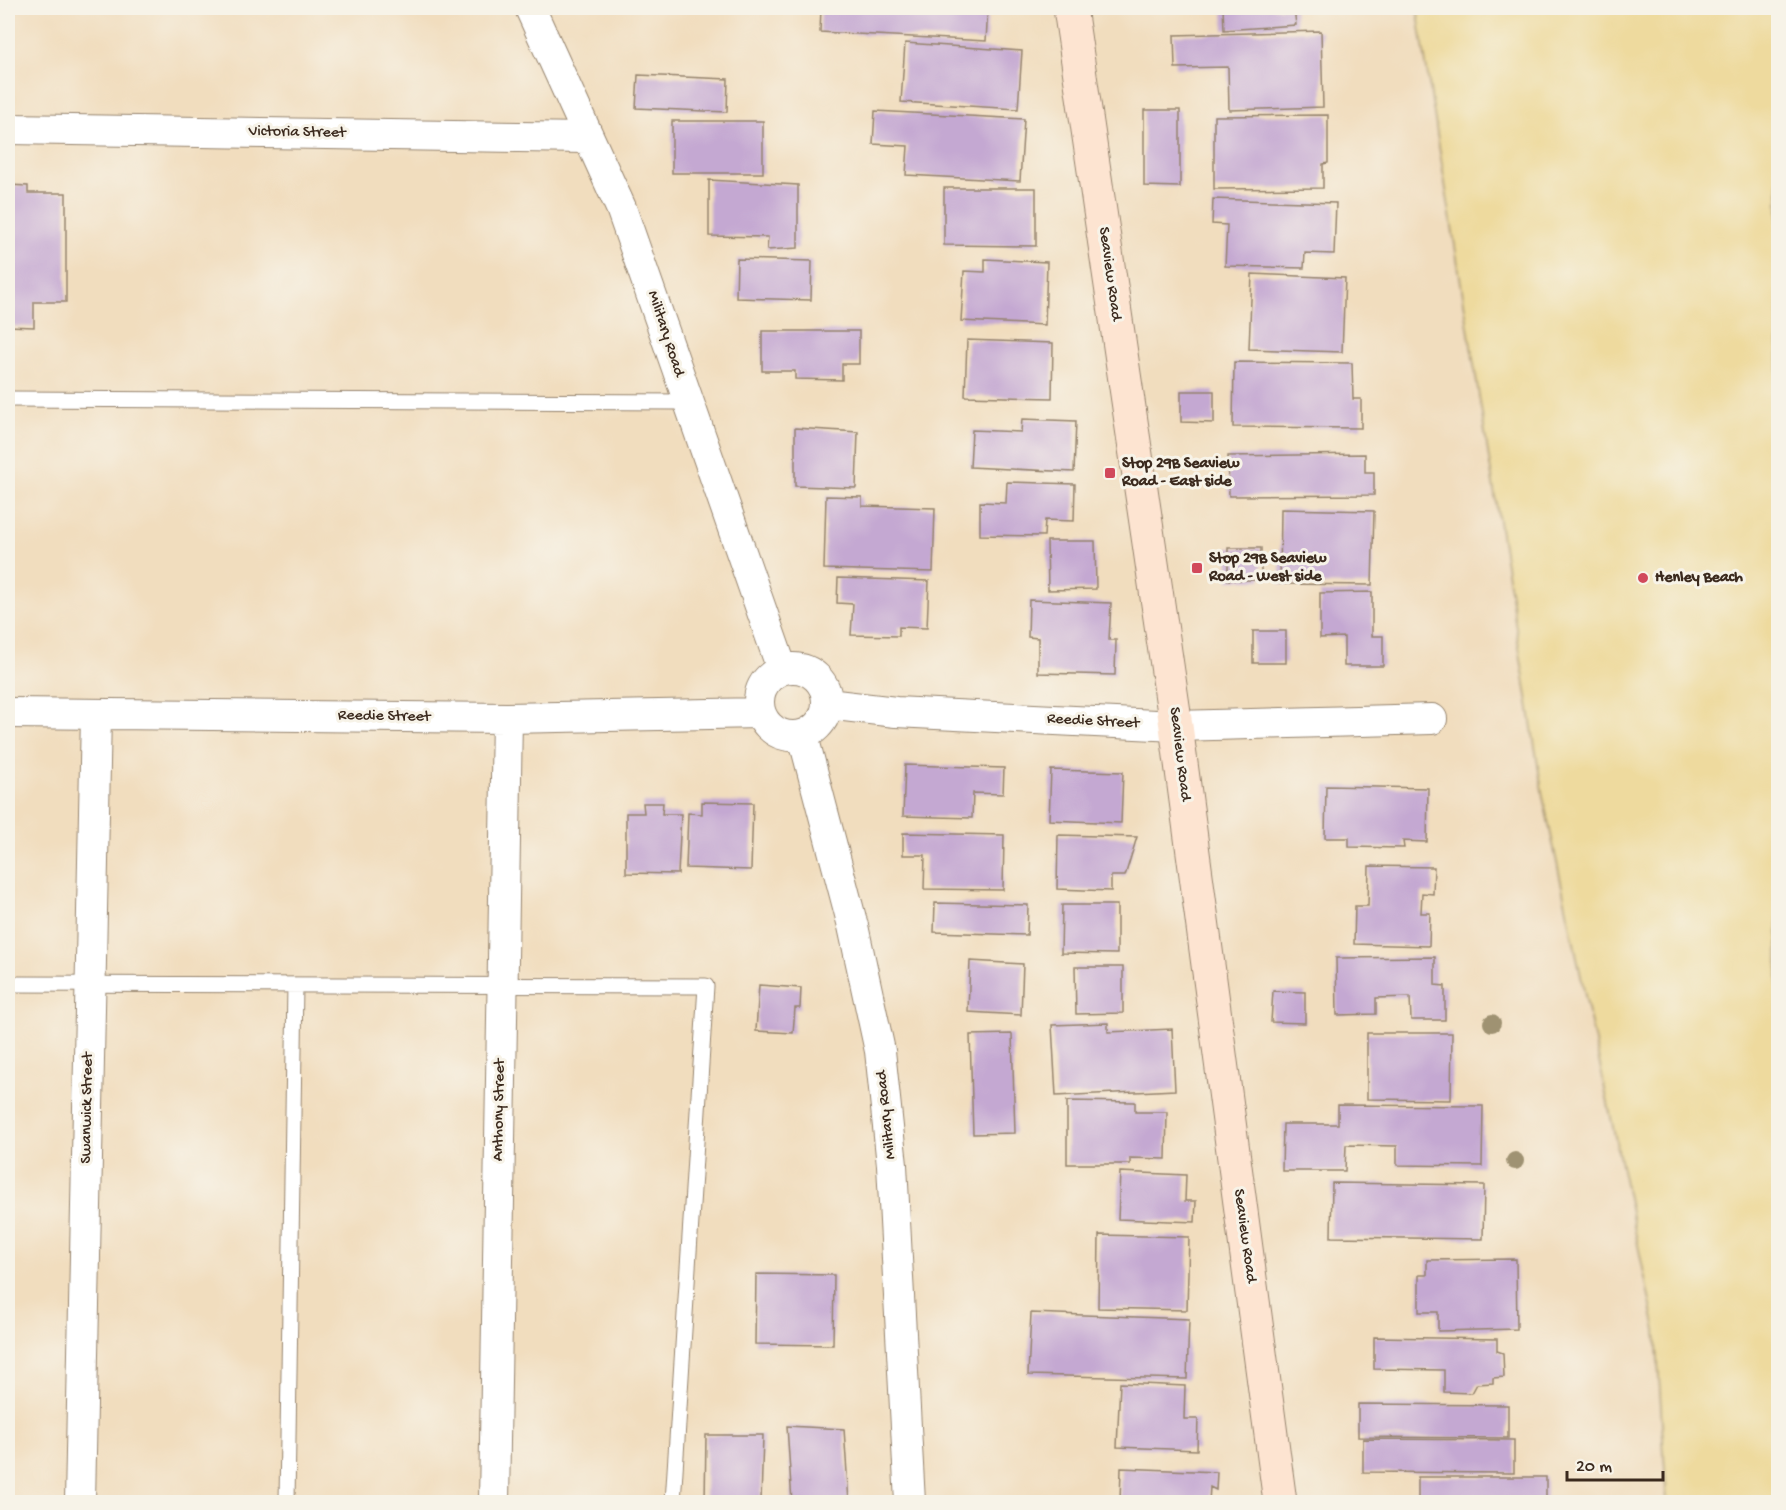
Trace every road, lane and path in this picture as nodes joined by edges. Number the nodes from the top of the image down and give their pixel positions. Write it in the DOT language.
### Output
graph roads {
  1 [pos="530,8"];
  2 [pos="1070,8"];
  3 [pos="8,129"];
  4 [pos="587,138"];
  5 [pos="8,399"];
  6 [pos="687,402"];
  7 [pos="782,669"];
  8 [pos="827,704"];
  9 [pos="8,713"];
  10 [pos="760,713"];
  11 [pos="96,714"];
  12 [pos="507,718"];
  13 [pos="1432,719"];
  14 [pos="1176,726"];
  15 [pos="803,736"];
  16 [pos="8,984"];
  17 [pos="90,985"];
  18 [pos="295,985"];
  19 [pos="502,987"];
  20 [pos="80,1503"];
  21 [pos="287,1503"];
  22 [pos="494,1503"];
  23 [pos="673,1503"];
  24 [pos="910,1503"];
  25 [pos="1280,1503"];
  1 -- 4 [label="street, Military Road"];
  2 -- 14 [label="main road, Seaview Road"];
  3 -- 4 [label="street, Victoria Street"];
  4 -- 6 [label="street, Military Road"];
  5 -- 6 [label="lane"];
  6 -- 7 [label="street, Military Road"];
  7 -- 8 [label="street"];
  7 -- 10 [label="street"];
  8 -- 14 [label="street, Reedie Street"];
  8 -- 15 [label="street"];
  9 -- 11 [label="street, Reedie Street"];
  10 -- 12 [label="street, Reedie Street"];
  10 -- 15 [label="street"];
  11 -- 12 [label="street, Reedie Street"];
  11 -- 17 [label="street, Swanwick Street"];
  12 -- 19 [label="street, Anthony Street"];
  13 -- 14 [label="street, Reedie Street"];
  14 -- 25 [label="main road, Seaview Road"];
  15 -- 24 [label="street, Military Road"];
  16 -- 17 [label="lane"];
  17 -- 18 [label="lane"];
  17 -- 20 [label="street, Swanwick Street"];
  18 -- 19 [label="lane"];
  18 -- 21 [label="lane"];
  19 -- 22 [label="street, Anthony Street"];
  19 -- 23 [label="lane"];
}
